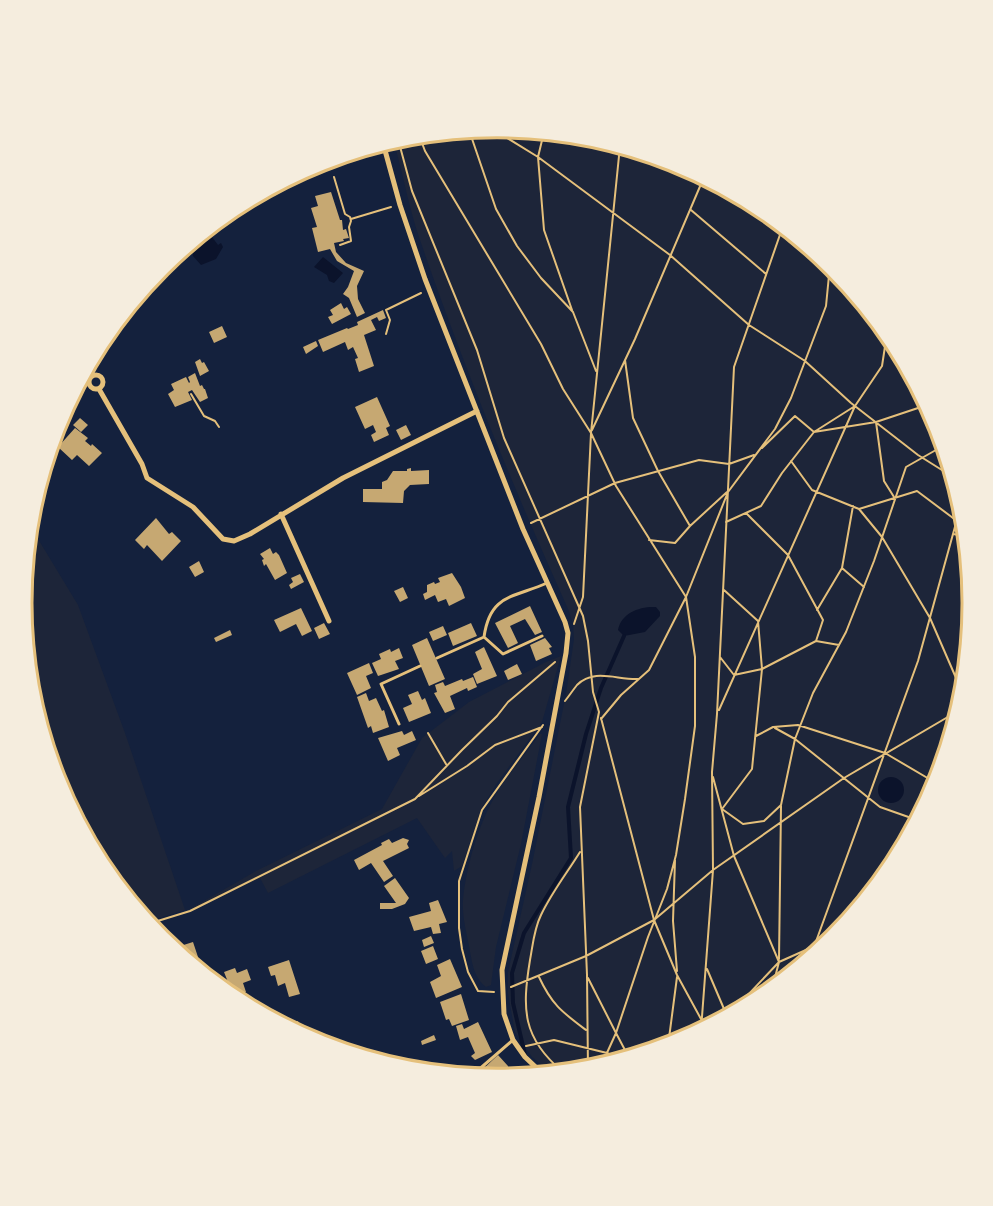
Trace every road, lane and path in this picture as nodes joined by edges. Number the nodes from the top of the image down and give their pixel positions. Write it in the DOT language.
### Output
graph roads {
  1 [pos="508,138"];
  2 [pos="472,139"];
  3 [pos="542,140"];
  4 [pos="422,144"];
  5 [pos="385,152"];
  6 [pos="619,155"];
  7 [pos="538,157"];
  8 [pos="334,177"];
  9 [pos="700,185"];
  10 [pos="400,205"];
  11 [pos="690,210"];
  12 [pos="614,213"];
  13 [pos="351,219"];
  14 [pos="780,234"];
  15 [pos="340,245"];
  16 [pos="670,255"];
  17 [pos="766,274"];
  18 [pos="829,278"];
  19 [pos="429,290"];
  20 [pos="573,312"];
  21 [pos="748,325"];
  22 [pos="386,334"];
  23 [pos="885,348"];
  24 [pos="625,360"];
  25 [pos="805,361"];
  26 [pos="597,373"];
  27 [pos="99,388"];
  28 [pos="192,394"];
  29 [pos="855,406"];
  30 [pos="919,408"];
  31 [pos="477,411"];
  32 [pos="876,422"];
  33 [pos="219,427"];
  34 [pos="846,427"];
  35 [pos="814,432"];
  36 [pos="591,433"];
  37 [pos="935,450"];
  38 [pos="755,454"];
  39 [pos="922,457"];
  40 [pos="791,461"];
  41 [pos="729,464"];
  42 [pos="942,470"];
  43 [pos="658,471"];
  44 [pos="615,483"];
  45 [pos="728,492"];
  46 [pos="817,492"];
  47 [pos="588,495"];
  48 [pos="895,498"];
  49 [pos="853,507"];
  50 [pos="859,509"];
  51 [pos="746,513"];
  52 [pos="281,514"];
  53 [pos="954,519"];
  54 [pos="726,522"];
  55 [pos="690,526"];
  56 [pos="955,526"];
  57 [pos="523,529"];
  58 [pos="953,534"];
  59 [pos="957,535"];
  60 [pos="882,537"];
  61 [pos="649,540"];
  62 [pos="788,555"];
  63 [pos="842,568"];
  64 [pos="548,582"];
  65 [pos="864,587"];
  66 [pos="723,589"];
  67 [pos="686,597"];
  68 [pos="817,610"];
  69 [pos="930,618"];
  70 [pos="329,621"];
  71 [pos="758,621"];
  72 [pos="568,633"];
  73 [pos="542,636"];
  74 [pos="484,637"];
  75 [pos="816,641"];
  76 [pos="839,645"];
  77 [pos="566,653"];
  78 [pos="720,656"];
  79 [pos="437,658"];
  80 [pos="420,666"];
  81 [pos="762,669"];
  82 [pos="734,675"];
  83 [pos="956,677"];
  84 [pos="638,679"];
  85 [pos="555,712"];
  86 [pos="599,712"];
  87 [pos="717,714"];
  88 [pos="947,717"];
  89 [pos="601,719"];
  90 [pos="399,724"];
  91 [pos="800,726"];
  92 [pos="542,727"];
  93 [pos="773,727"];
  94 [pos="428,733"];
  95 [pos="755,737"];
  96 [pos="795,739"];
  97 [pos="885,753"];
  98 [pos="447,765"];
  99 [pos="712,772"];
  100 [pos="844,778"];
  101 [pos="927,778"];
  102 [pos="868,798"];
  103 [pos="415,799"];
  104 [pos="781,805"];
  105 [pos="722,809"];
  106 [pos="909,817"];
  107 [pos="780,823"];
  108 [pos="581,850"];
  109 [pos="676,855"];
  110 [pos="734,856"];
  111 [pos="713,870"];
  112 [pos="673,904"];
  113 [pos="654,920"];
  114 [pos="158,921"];
  115 [pos="814,942"];
  116 [pos="808,948"];
  117 [pos="778,962"];
  118 [pos="706,968"];
  119 [pos="587,975"];
  120 [pos="677,975"];
  121 [pos="538,976"];
  122 [pos="775,976"];
  123 [pos="526,981"];
  124 [pos="502,991"];
  125 [pos="748,994"];
  126 [pos="724,1008"];
  127 [pos="701,1018"];
  128 [pos="586,1030"];
  129 [pos="616,1033"];
  130 [pos="669,1035"];
  131 [pos="513,1040"];
  132 [pos="538,1043"];
  133 [pos="517,1047"];
  134 [pos="625,1050"];
  135 [pos="607,1053"];
  136 [pos="554,1064"];
  137 [pos="535,1066"];
  138 [pos="481,1068"];
  1 -- 7 [label="path"];
  2 -- 20 [label="path"];
  3 -- 7 [label="path"];
  4 -- 36 [label="path"];
  5 -- 10 [label="street"];
  6 -- 12 [label="path"];
  7 -- 12 [label="path"];
  7 -- 20 [label="path"];
  8 -- 13 [label="path"];
  9 -- 11 [label="path"];
  10 -- 13 [label="path"];
  10 -- 19 [label="street"];
  11 -- 16 [label="path"];
  11 -- 17 [label="path"];
  12 -- 16 [label="path"];
  12 -- 26 [label="path"];
  13 -- 15 [label="path"];
  14 -- 17 [label="path"];
  16 -- 21 [label="path"];
  16 -- 24 [label="path"];
  17 -- 21 [label="path"];
  18 -- 25 [label="path"];
  19 -- 22 [label="path"];
  19 -- 31 [label="street"];
  20 -- 26 [label="path"];
  21 -- 25 [label="path"];
  21 -- 41 [label="path"];
  23 -- 29 [label="path"];
  24 -- 36 [label="path"];
  24 -- 43 [label="path"];
  25 -- 29 [label="path"];
  25 -- 38 [label="path"];
  26 -- 36 [label="path"];
  27 -- 52 [label="street"];
  28 -- 33 [label="path"];
  29 -- 32 [label="path"];
  29 -- 34 [label="path"];
  29 -- 35 [label="path"];
  30 -- 32 [label="path"];
  31 -- 52 [label="street"];
  31 -- 57 [label="street"];
  32 -- 34 [label="path"];
  32 -- 39 [label="path"];
  32 -- 48 [label="path"];
  34 -- 35 [label="path"];
  34 -- 46 [label="path"];
  35 -- 38 [label="path"];
  35 -- 40 [label="path"];
  36 -- 44 [label="path"];
  36 -- 47 [label="path"];
  37 -- 39 [label="path"];
  38 -- 41 [label="path"];
  38 -- 45 [label="path"];
  39 -- 42 [label="path"];
  39 -- 48 [label="path"];
  40 -- 46 [label="path"];
  40 -- 51 [label="path"];
  41 -- 43 [label="path"];
  41 -- 45 [label="path"];
  43 -- 44 [label="path"];
  43 -- 55 [label="path"];
  44 -- 47 [label="path"];
  44 -- 61 [label="path"];
  45 -- 54 [label="path"];
  45 -- 55 [label="path"];
  45 -- 67 [label="path"];
  46 -- 49 [label="path"];
  46 -- 62 [label="path"];
  47 -- 57 [label="path"];
  47 -- 72 [label="path"];
  48 -- 50 [label="path"];
  48 -- 53 [label="path"];
  48 -- 60 [label="path"];
  49 -- 50 [label="path"];
  49 -- 63 [label="path"];
  50 -- 60 [label="path"];
  51 -- 54 [label="path"];
  51 -- 62 [label="path"];
  52 -- 70 [label="street"];
  54 -- 66 [label="path"];
  55 -- 61 [label="path"];
  56 -- 58 [label="path"];
  57 -- 64 [label="street"];
  58 -- 59 [label="path"];
  58 -- 69 [label="path"];
  60 -- 65 [label="path"];
  60 -- 69 [label="path"];
  61 -- 67 [label="path"];
  62 -- 68 [label="path"];
  62 -- 71 [label="path"];
  63 -- 65 [label="path"];
  63 -- 68 [label="path"];
  64 -- 72 [label="street"];
  64 -- 74 [label="lane"];
  65 -- 76 [label="path"];
  66 -- 71 [label="path"];
  66 -- 78 [label="path"];
  67 -- 84 [label="path"];
  67 -- 109 [label="path"];
  68 -- 75 [label="path"];
  69 -- 83 [label="path"];
  69 -- 97 [label="path"];
  71 -- 81 [label="path"];
  71 -- 82 [label="path"];
  72 -- 77 [label="street"];
  73 -- 74 [label="lane"];
  74 -- 79 [label="lane"];
  75 -- 76 [label="path"];
  75 -- 81 [label="path"];
  76 -- 91 [label="path"];
  77 -- 85 [label="street"];
  77 -- 98 [label="path"];
  78 -- 82 [label="path"];
  78 -- 87 [label="path"];
  80 -- 90 [label="lane"];
  81 -- 82 [label="path"];
  81 -- 95 [label="path"];
  82 -- 87 [label="path"];
  84 -- 85 [label="path"];
  84 -- 89 [label="path"];
  85 -- 92 [label="path"];
  85 -- 124 [label="street"];
  86 -- 89 [label="path"];
  87 -- 99 [label="path"];
  88 -- 97 [label="path"];
  89 -- 113 [label="path"];
  91 -- 93 [label="path"];
  91 -- 96 [label="path"];
  91 -- 97 [label="path"];
  92 -- 103 [label="path"];
  92 -- 124 [label="path"];
  93 -- 95 [label="path"];
  93 -- 96 [label="path"];
  94 -- 98 [label="path"];
  95 -- 105 [label="path"];
  96 -- 100 [label="path"];
  96 -- 104 [label="path"];
  97 -- 100 [label="path"];
  97 -- 101 [label="path"];
  97 -- 102 [label="path"];
  98 -- 103 [label="path"];
  99 -- 105 [label="path"];
  99 -- 111 [label="path"];
  100 -- 102 [label="path"];
  100 -- 107 [label="path"];
  102 -- 106 [label="path"];
  102 -- 115 [label="path"];
  103 -- 114 [label="path"];
  104 -- 105 [label="path"];
  104 -- 107 [label="path"];
  105 -- 110 [label="path"];
  107 -- 110 [label="path"];
  107 -- 117 [label="path"];
  108 -- 123 [label="path"];
  109 -- 112 [label="path"];
  109 -- 113 [label="path"];
  110 -- 111 [label="path"];
  110 -- 117 [label="path"];
  111 -- 112 [label="path"];
  111 -- 118 [label="path"];
  112 -- 113 [label="path"];
  112 -- 120 [label="path"];
  113 -- 120 [label="path"];
  113 -- 121 [label="path"];
  113 -- 129 [label="path"];
  116 -- 117 [label="path"];
  117 -- 122 [label="path"];
  117 -- 125 [label="path"];
  118 -- 126 [label="path"];
  118 -- 127 [label="path"];
  119 -- 129 [label="path"];
  120 -- 127 [label="path"];
  120 -- 130 [label="path"];
  121 -- 123 [label="path"];
  121 -- 128 [label="path"];
  123 -- 124 [label="path"];
  123 -- 132 [label="path"];
  124 -- 131 [label="street"];
  129 -- 134 [label="path"];
  129 -- 135 [label="path"];
  131 -- 133 [label="street"];
  131 -- 138 [label="lane"];
  132 -- 133 [label="path"];
  132 -- 135 [label="path"];
  132 -- 136 [label="path"];
  133 -- 137 [label="street"];
}
